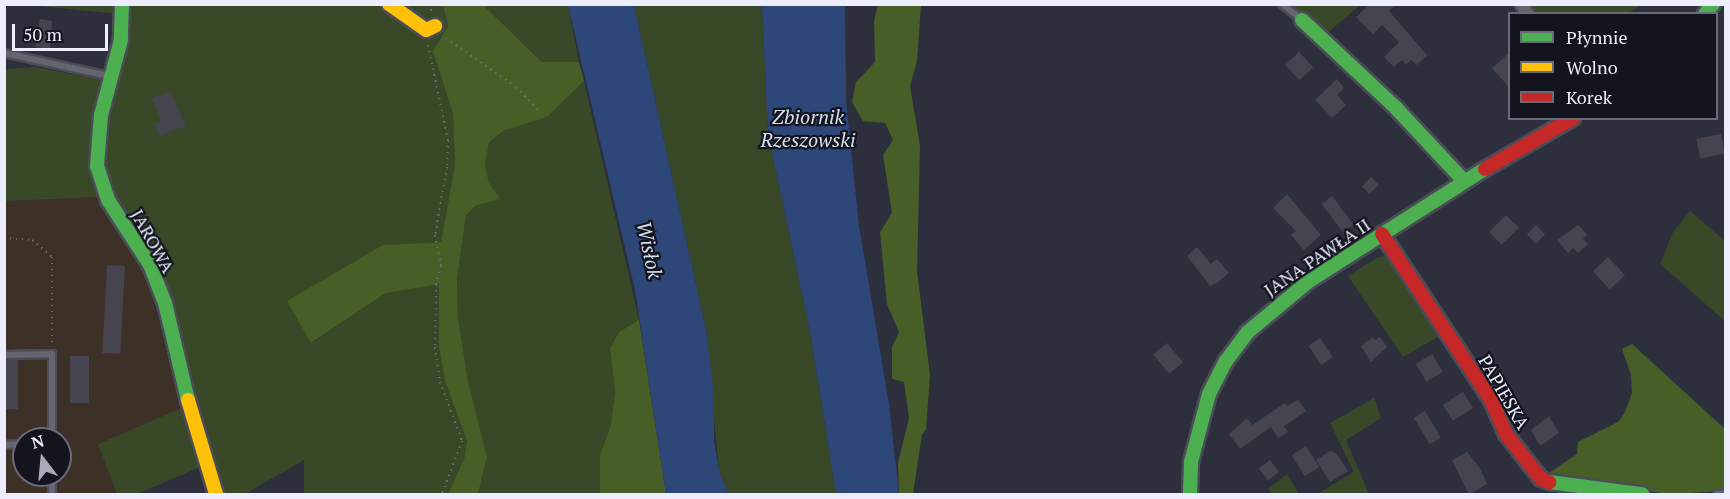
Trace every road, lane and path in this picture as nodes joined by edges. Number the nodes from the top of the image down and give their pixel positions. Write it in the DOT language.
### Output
graph roads {
  1 [pos="122,4"];
  2 [pos="389,4"];
  3 [pos="1282,4"];
  4 [pos="1302,20"];
  5 [pos="431,29"];
  6 [pos="4,53"];
  7 [pos="111,76"];
  8 [pos="541,113"];
  9 [pos="1569,120"];
  10 [pos="1466,180"];
  11 [pos="1382,234"];
  12 [pos="4,238"];
  13 [pos="52,354"];
  14 [pos="4,355"];
  15 [pos="52,427"];
  16 [pos="1725,493"];
  17 [pos="216,495"];
  18 [pos="442,495"];
  19 [pos="1190,495"];
  20 [pos="1642,495"];
  21 [pos="1717,495"];
  1 -- 7 [label="street, JAROWA"];
  2 -- 5 [label="street"];
  3 -- 4 [label="lane"];
  4 -- 10 [label="street"];
  5 -- 8 [label="path"];
  5 -- 18 [label="path"];
  6 -- 7 [label="lane"];
  7 -- 17 [label="street, JAROWA"];
  9 -- 10 [label="street, JANA PAWŁA II"];
  10 -- 11 [label="street, JANA PAWŁA II"];
  11 -- 19 [label="street, JANA PAWŁA II"];
  11 -- 20 [label="street, PAPIESKA"];
  12 -- 13 [label="path"];
  13 -- 14 [label="lane"];
  13 -- 15 [label="lane"];
  16 -- 21 [label="lane"];
}
